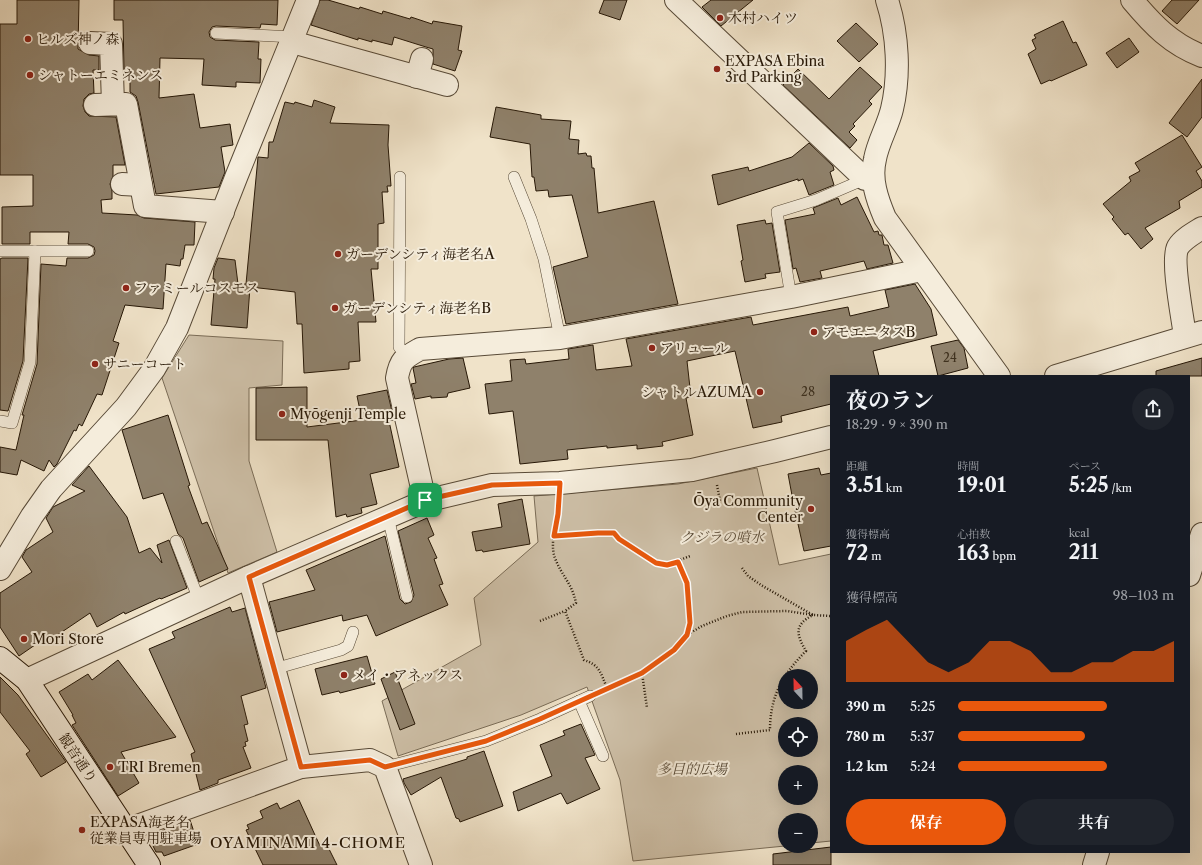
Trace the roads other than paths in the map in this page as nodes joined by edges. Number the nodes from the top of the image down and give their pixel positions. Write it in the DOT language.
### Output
graph roads {
  1 [pos="308,0"];
  2 [pos="676,0"];
  3 [pos="887,0"];
  4 [pos="1132,0"];
  5 [pos="216,33"];
  6 [pos="293,40"];
  7 [pos="90,43"];
  8 [pos="1202,56"];
  9 [pos="447,85"];
  10 [pos="400,177"];
  11 [pos="514,177"];
  12 [pos="870,180"];
  13 [pos="223,212"];
  14 [pos="1202,228"];
  15 [pos="0,250"];
  16 [pos="35,251"];
  17 [pos="88,251"];
  18 [pos="922,270"];
  19 [pos="791,297"];
  20 [pos="1194,334"];
  21 [pos="560,338"];
  22 [pos="407,356"];
  23 [pos="998,375"];
  24 [pos="1059,375"];
  25 [pos="0,421"];
  26 [pos="830,437"];
  27 [pos="425,500"];
  28 [pos="388,517"];
  29 [pos="1202,534"];
  30 [pos="176,541"];
  31 [pos="0,569"];
  32 [pos="1190,572"];
  33 [pos="249,577"];
  34 [pos="408,597"];
  35 [pos="199,600"];
  36 [pos="354,632"];
  37 [pos="0,658"];
  38 [pos="274,669"];
  39 [pos="27,680"];
  40 [pos="590,696"];
  41 [pos="580,701"];
  42 [pos="603,756"];
  43 [pos="301,767"];
  44 [pos="385,767"];
  45 [pos="126,830"];
  46 [pos="1098,853"];
  47 [pos="149,865"];
  48 [pos="421,865"];
  49 [pos="1094,865"];
  1 -- 6 [label="street"];
  2 -- 12 [label="street"];
  3 -- 12 [label="street"];
  4 -- 8 [label="street"];
  5 -- 6 [label="lane"];
  6 -- 9 [label="street"];
  6 -- 13 [label="street"];
  7 -- 13 [label="street"];
  10 -- 22 [label="lane"];
  11 -- 21 [label="lane"];
  12 -- 18 [label="street"];
  12 -- 19 [label="lane"];
  13 -- 31 [label="street"];
  14 -- 20 [label="street"];
  15 -- 16 [label="lane"];
  16 -- 17 [label="lane"];
  16 -- 25 [label="lane"];
  18 -- 19 [label="street"];
  18 -- 23 [label="street"];
  19 -- 21 [label="street"];
  20 -- 24 [label="street"];
  21 -- 22 [label="street"];
  22 -- 27 [label="street"];
  26 -- 27 [label="street"];
  27 -- 28 [label="street"];
  28 -- 33 [label="street"];
  28 -- 34 [label="lane"];
  29 -- 32 [label="street"];
  30 -- 35 [label="lane"];
  33 -- 35 [label="street"];
  33 -- 38 [label="street"];
  35 -- 39 [label="street"];
  36 -- 38 [label="lane"];
  37 -- 39 [label="street, 観音通り"];
  38 -- 43 [label="street"];
  39 -- 45 [label="street, 観音通り"];
  40 -- 41 [label="lane"];
  41 -- 42 [label="lane"];
  41 -- 44 [label="lane"];
  43 -- 44 [label="street"];
  43 -- 45 [label="street"];
  44 -- 48 [label="street"];
  45 -- 47 [label="street, 観音通り"];
  46 -- 49 [label="street"];
}
